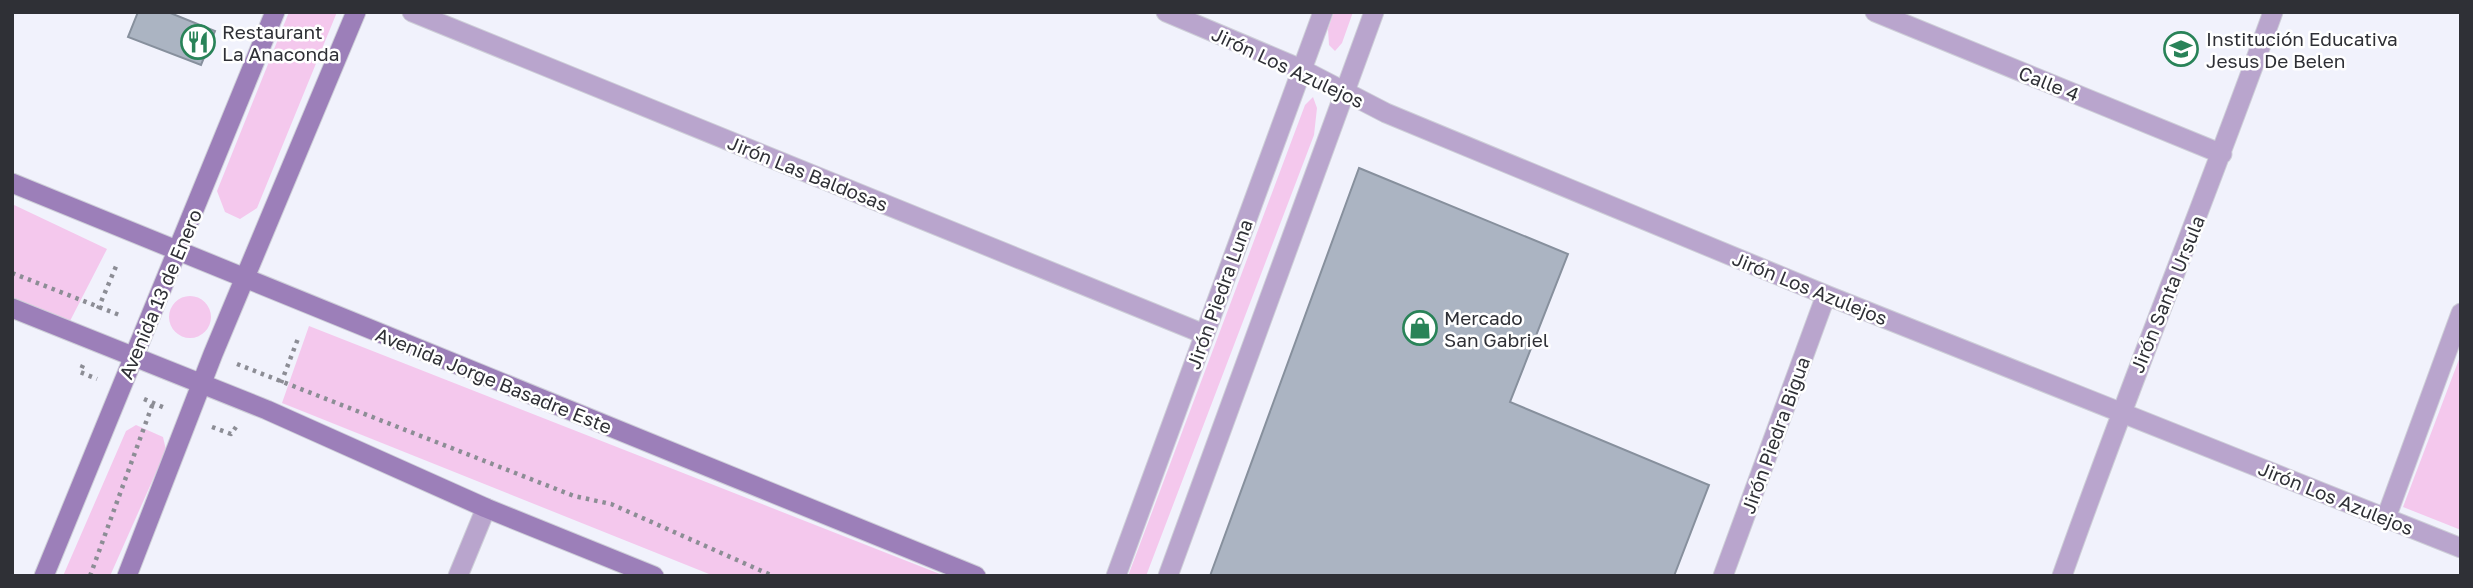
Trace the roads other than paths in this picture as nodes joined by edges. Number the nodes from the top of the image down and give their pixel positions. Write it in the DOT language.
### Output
graph roads {
  1 [pos="275,12"];
  2 [pos="356,12"];
  3 [pos="412,12"];
  4 [pos="1166,12"];
  5 [pos="1323,12"];
  6 [pos="1374,12"];
  7 [pos="1875,12"];
  8 [pos="2273,12"];
  9 [pos="1301,69"];
  10 [pos="1345,93"];
  11 [pos="2222,154"];
  12 [pos="12,183"];
  13 [pos="177,253"];
  14 [pos="246,279"];
  15 [pos="1826,295"];
  16 [pos="12,308"];
  17 [pos="2461,313"];
  18 [pos="1204,334"];
  19 [pos="133,357"];
  20 [pos="201,385"];
  21 [pos="2120,412"];
  22 [pos="486,508"];
  23 [pos="2386,518"];
  24 [pos="2461,548"];
  25 [pos="44,576"];
  26 [pos="127,576"];
  27 [pos="458,576"];
  28 [pos="654,576"];
  29 [pos="976,576"];
  30 [pos="1116,576"];
  31 [pos="1168,576"];
  32 [pos="1723,576"];
  33 [pos="2062,576"];
  1 -- 13 [label="main road, Avenida 13 de Enero"];
  2 -- 14 [label="main road"];
  3 -- 18 [label="street, Jirón Las Baldosas"];
  4 -- 9 [label="street, Jirón Los Azulejos"];
  5 -- 9 [label="street, Jirón Piedra Luna"];
  6 -- 10 [label="street"];
  7 -- 11 [label="street, Calle 4"];
  8 -- 11 [label="street, Jirón Santa Ursula"];
  9 -- 10 [label="street, Jirón Los Azulejos"];
  9 -- 18 [label="street, Jirón Piedra Luna"];
  10 -- 15 [label="street, Jirón Los Azulejos"];
  10 -- 31 [label="street"];
  11 -- 21 [label="street, Jirón Santa Ursula"];
  12 -- 13 [label="main road, Avenida Jorge Basadre Este"];
  13 -- 14 [label="main road, Avenida Jorge Basadre Este"];
  13 -- 19 [label="main road, Avenida 13 de Enero"];
  14 -- 20 [label="main road"];
  14 -- 29 [label="main road, Avenida Jorge Basadre Este"];
  15 -- 21 [label="street, Jirón Los Azulejos"];
  15 -- 32 [label="street, Jirón Piedra Bigua"];
  16 -- 19 [label="main road"];
  17 -- 23 [label="street"];
  18 -- 30 [label="street, Jirón Piedra Luna"];
  19 -- 20 [label="main road"];
  19 -- 25 [label="main road, Avenida 13 de Enero"];
  20 -- 22 [label="main road"];
  20 -- 26 [label="main road"];
  21 -- 23 [label="street, Jirón Los Azulejos"];
  21 -- 33 [label="street, Jirón Santa Ursula"];
  22 -- 27 [label="street"];
  22 -- 28 [label="main road"];
  23 -- 24 [label="street, Jirón Los Azulejos"];
}
